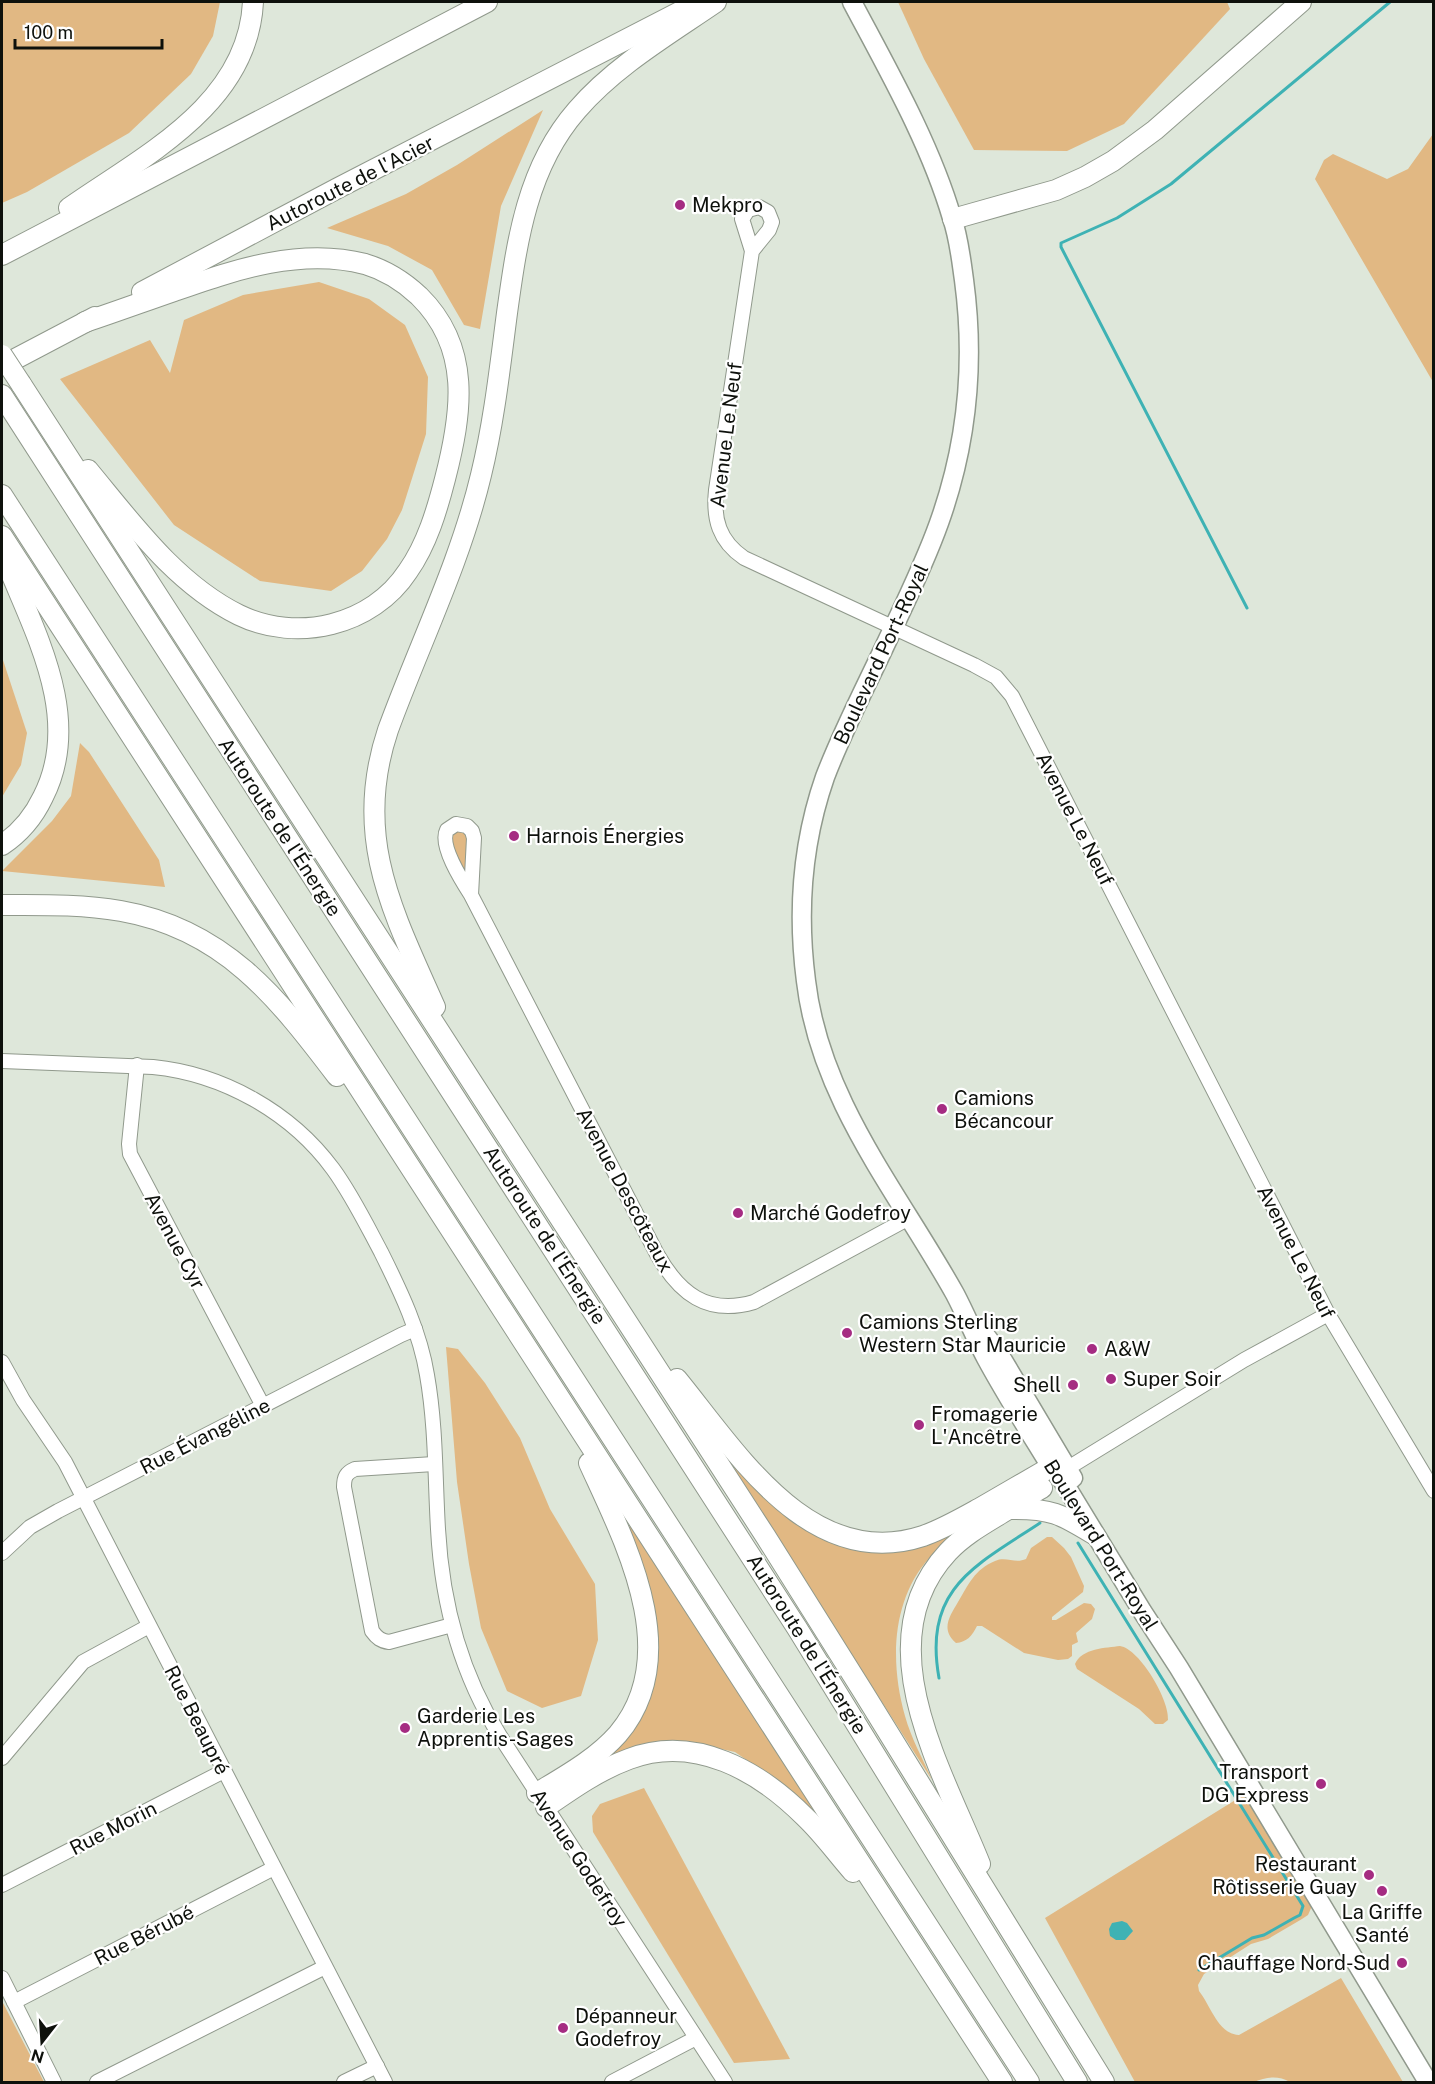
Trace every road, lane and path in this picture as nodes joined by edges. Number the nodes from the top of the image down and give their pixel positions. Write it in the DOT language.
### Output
graph roads {
  1 [pos="253,2"];
  2 [pos="487,2"];
  3 [pos="699,2"];
  4 [pos="716,2"];
  5 [pos="852,2"];
  6 [pos="1301,2"];
  7 [pos="953,219"];
  8 [pos="752,251"];
  9 [pos="3,255"];
  10 [pos="85,322"];
  11 [pos="2,355"];
  12 [pos="2,366"];
  13 [pos="2,394"];
  14 [pos="34,404"];
  15 [pos="2,495"];
  16 [pos="2,536"];
  17 [pos="2,550"];
  18 [pos="893,628"];
  19 [pos="2,845"];
  20 [pos="471,895"];
  21 [pos="2,905"];
  22 [pos="457,1060"];
  23 [pos="2,1061"];
  24 [pos="137,1065"];
  25 [pos="420,1183"];
  26 [pos="909,1218"];
  27 [pos="614,1302"];
  28 [pos="1328,1314"];
  29 [pos="415,1329"];
  30 [pos="2,1362"];
  31 [pos="562,1403"];
  32 [pos="263,1406"];
  33 [pos="435,1464"];
  34 [pos="1060,1471"];
  35 [pos="1434,1491"];
  36 [pos="84,1499"];
  37 [pos="1009,1509"];
  38 [pos="1095,1535"];
  39 [pos="2,1553"];
  40 [pos="452,1625"];
  41 [pos="149,1626"];
  42 [pos="1179,1668"];
  43 [pos="2,1758"];
  44 [pos="224,1771"];
  45 [pos="542,1800"];
  46 [pos="274,1868"];
  47 [pos="2,1885"];
  48 [pos="1000,1913"];
  49 [pos="903,1929"];
  50 [pos="325,1967"];
  51 [pos="2,1978"];
  52 [pos="14,2002"];
  53 [pos="696,2038"];
  54 [pos="376,2066"];
  55 [pos="54,2082"];
  56 [pos="97,2082"];
  57 [pos="344,2082"];
  58 [pos="385,2082"];
  59 [pos="612,2082"];
  60 [pos="725,2082"];
  61 [pos="1002,2082"];
  62 [pos="1029,2082"];
  63 [pos="1077,2082"];
  64 [pos="1104,2082"];
  65 [pos="1428,2082"];
  1 -- 9 [label="highway"];
  2 -- 9 [label="highway"];
  3 -- 10 [label="highway, Autoroute de l'Acier"];
  4 -- 22 [label="highway"];
  5 -- 7 [label="main road, Boulevard Port-Royal"];
  6 -- 7 [label="highway"];
  7 -- 18 [label="main road, Boulevard Port-Royal"];
  8 -- 18 [label="street, Avenue Le Neuf"];
  10 -- 12 [label="highway, Autoroute de l'Acier"];
  10 -- 14 [label="highway"];
  11 -- 14 [label="highway, bridge"];
  13 -- 63 [label="highway, Autoroute de l'Énergie"];
  14 -- 22 [label="highway"];
  15 -- 62 [label="highway"];
  16 -- 25 [label="highway"];
  17 -- 19 [label="highway"];
  18 -- 26 [label="main road, Boulevard Port-Royal"];
  18 -- 28 [label="street, Avenue Le Neuf"];
  20 -- 26 [label="street, Avenue Descôteaux"];
  21 -- 25 [label="highway"];
  22 -- 27 [label="highway"];
  23 -- 24 [label="street, Avenue Godefroy"];
  24 -- 29 [label="street, Avenue Godefroy"];
  24 -- 32 [label="street, Avenue Cyr"];
  25 -- 31 [label="highway"];
  26 -- 34 [label="main road, Boulevard Port-Royal"];
  27 -- 34 [label="highway"];
  27 -- 48 [label="highway"];
  28 -- 34 [label="street"];
  28 -- 35 [label="street, Avenue Le Neuf"];
  29 -- 32 [label="street, Rue Évangéline"];
  29 -- 33 [label="street, Avenue Godefroy"];
  30 -- 36 [label="street, Rue Beaupré"];
  31 -- 45 [label="highway"];
  31 -- 49 [label="highway"];
  32 -- 36 [label="street, Rue Évangéline"];
  33 -- 40 [label="street, Avenue Godefroy"];
  33 -- 40 [label="street"];
  34 -- 37 [label="highway"];
  34 -- 38 [label="main road, Boulevard Port-Royal"];
  34 -- 42 [label="main road, Boulevard Port-Royal"];
  36 -- 39 [label="street, Rue Évangéline"];
  36 -- 41 [label="street, Rue Beaupré"];
  37 -- 38 [label="highway"];
  37 -- 48 [label="highway"];
  38 -- 42 [label="main road, Boulevard Port-Royal"];
  40 -- 45 [label="street, Avenue Godefroy"];
  41 -- 43 [label="street"];
  41 -- 44 [label="street, Rue Beaupré"];
  42 -- 65 [label="main road, Boulevard Port-Royal"];
  44 -- 46 [label="street, Rue Beaupré"];
  44 -- 47 [label="street, Rue Morin"];
  45 -- 49 [label="highway"];
  45 -- 53 [label="street, Avenue Godefroy"];
  46 -- 50 [label="street, Rue Beaupré"];
  46 -- 52 [label="street, Rue Bérubé"];
  48 -- 64 [label="highway"];
  49 -- 61 [label="highway"];
  50 -- 54 [label="street, Rue Beaupré"];
  50 -- 56 [label="street"];
  51 -- 52 [label="street"];
  52 -- 55 [label="street"];
  53 -- 59 [label="street"];
  53 -- 60 [label="street, Avenue Godefroy"];
  54 -- 57 [label="street"];
  54 -- 58 [label="street, Rue Beaupré"];
}
